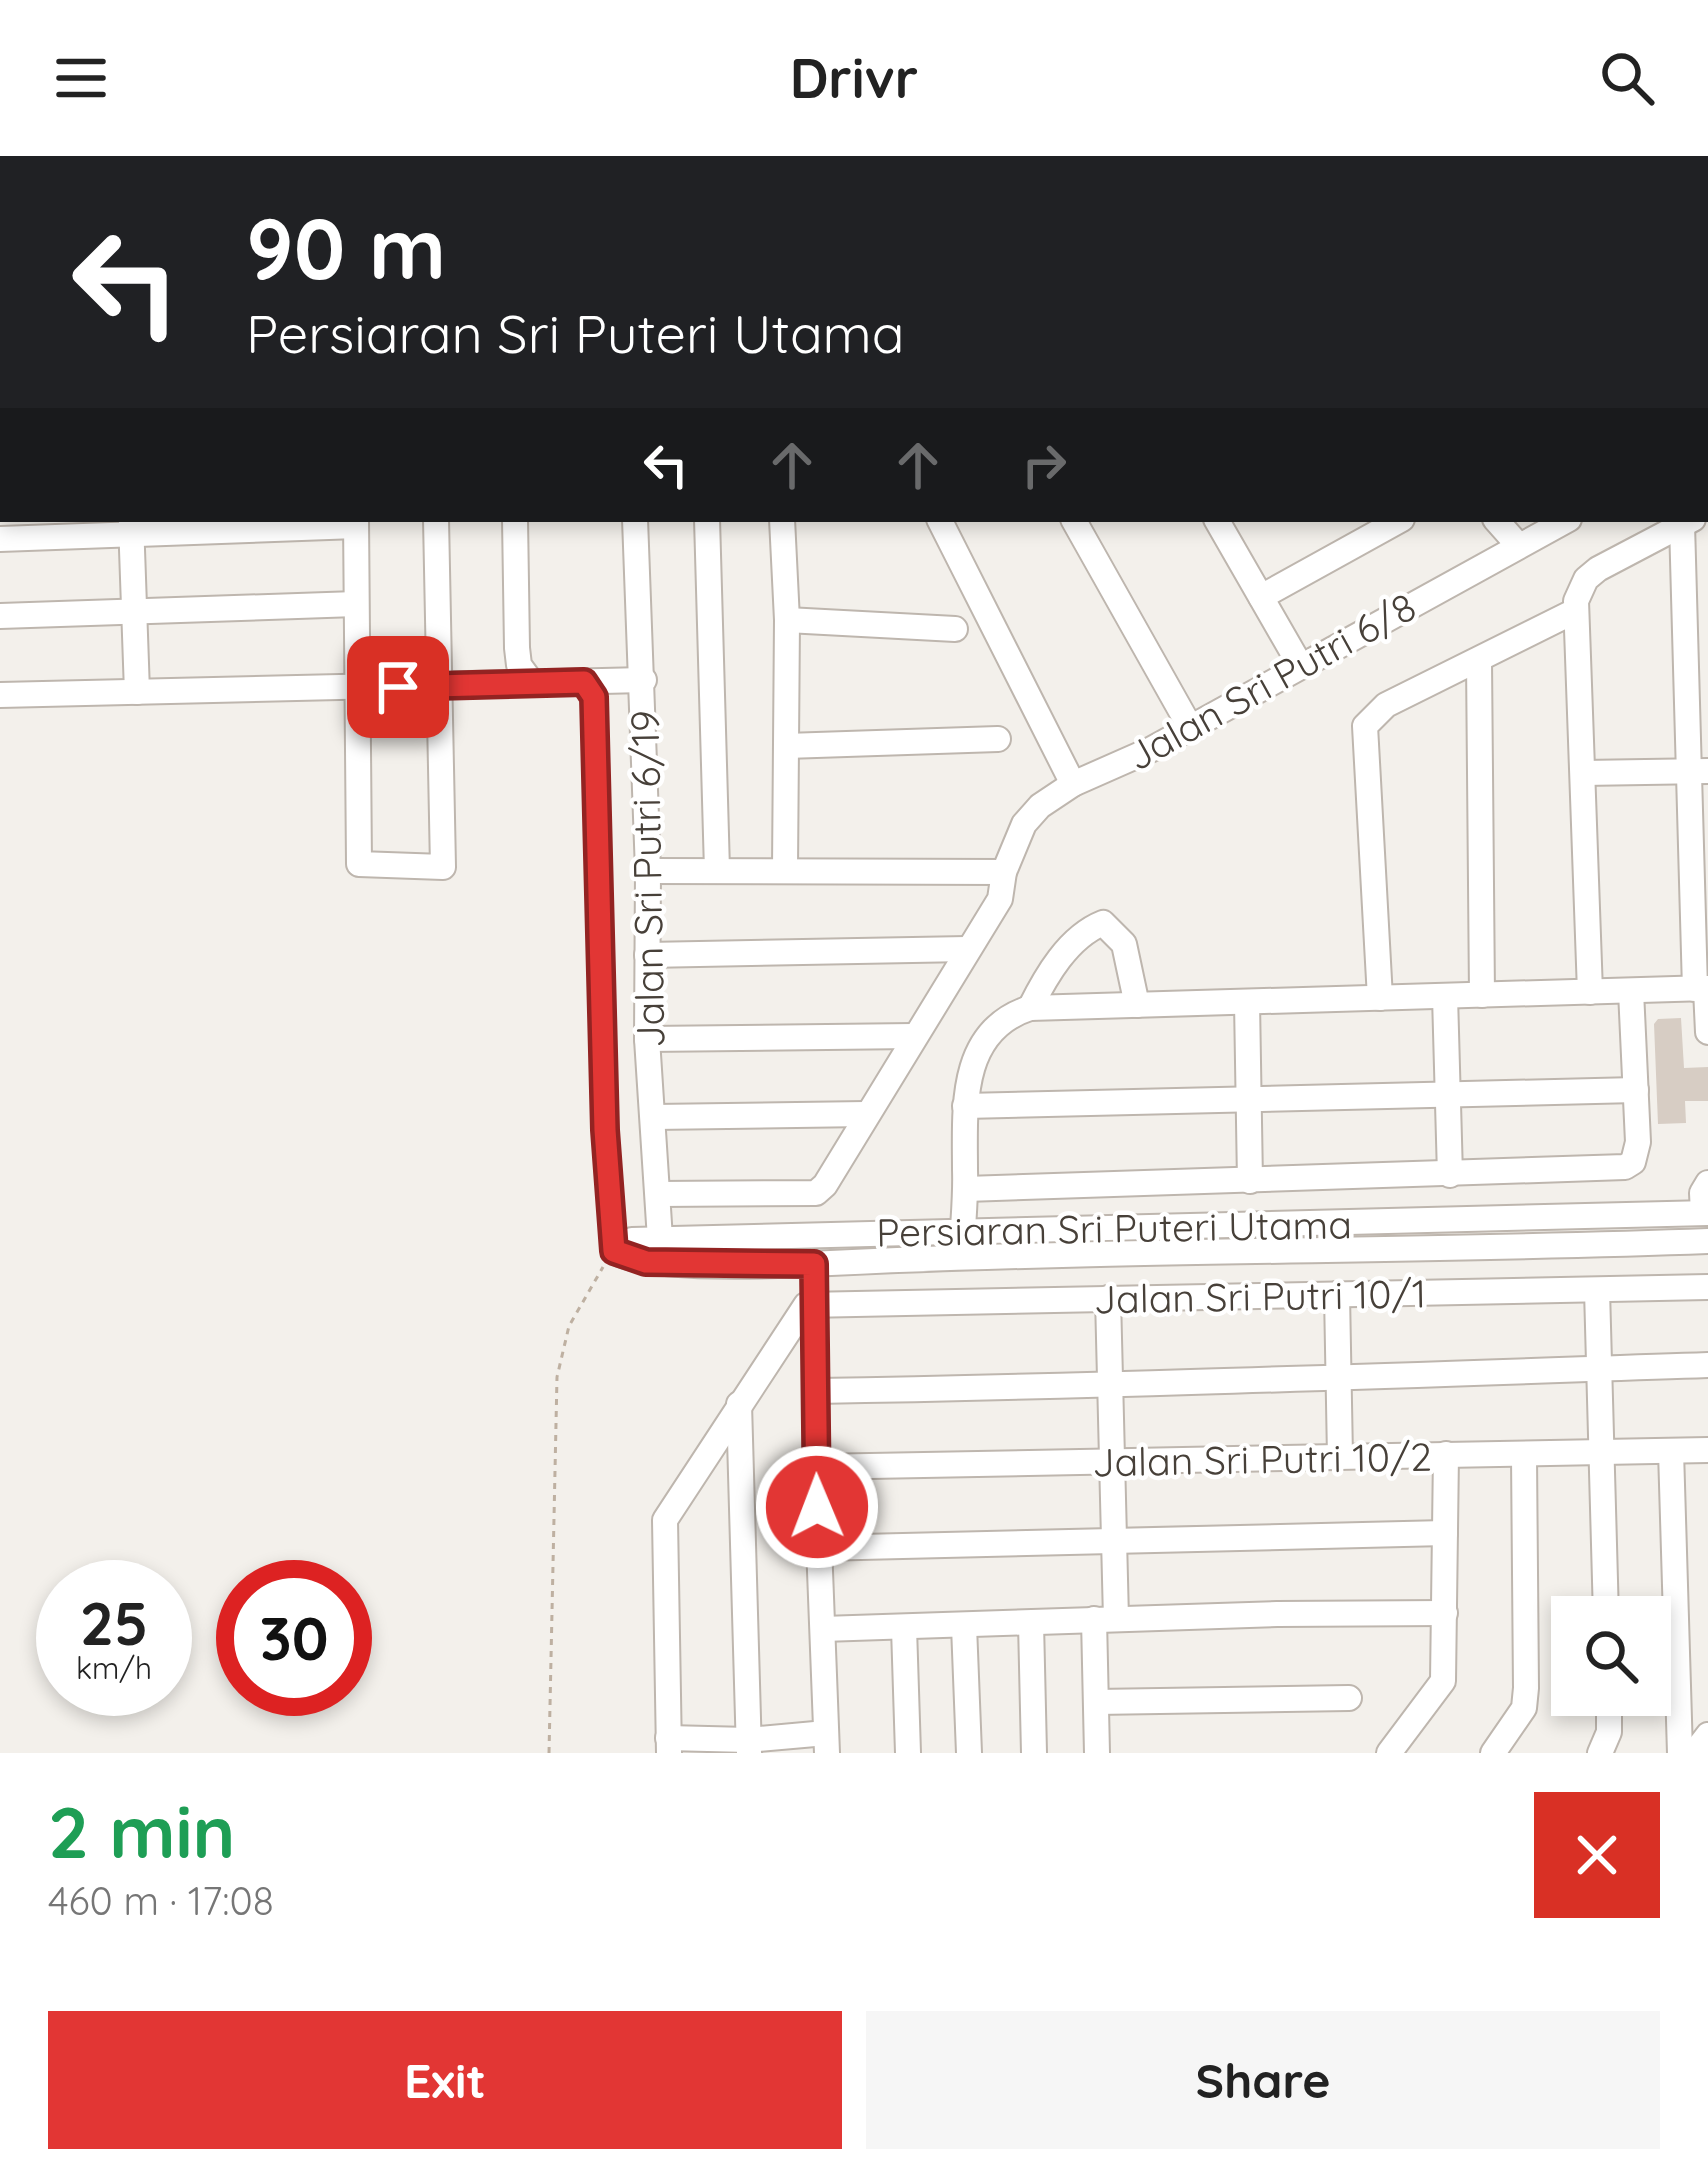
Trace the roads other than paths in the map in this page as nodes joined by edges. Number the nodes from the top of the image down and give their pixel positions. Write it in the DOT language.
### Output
graph roads {
  1 [pos="436,522"];
  2 [pos="515,522"];
  3 [pos="635,522"];
  4 [pos="707,522"];
  5 [pos="782,522"];
  6 [pos="941,522"];
  7 [pos="1075,522"];
  8 [pos="1224,522"];
  9 [pos="1397,522"];
  10 [pos="1498,522"];
  11 [pos="1559,522"];
  12 [pos="1687,522"];
  13 [pos="356,523"];
  14 [pos="131,527"];
  15 [pos="0,539"];
  16 [pos="1520,546"];
  17 [pos="1261,597"];
  18 [pos="356,604"];
  19 [pos="1576,610"];
  20 [pos="134,611"];
  21 [pos="0,616"];
  22 [pos="787,620"];
  23 [pos="955,629"];
  24 [pos="1479,662"];
  25 [pos="1300,664"];
  26 [pos="530,680"];
  27 [pos="644,680"];
  28 [pos="584,682"];
  29 [pos="438,685"];
  30 [pos="357,688"];
  31 [pos="137,692"];
  32 [pos="0,695"];
  33 [pos="1190,727"];
  34 [pos="998,739"];
  35 [pos="785,746"];
  36 [pos="1698,771"];
  37 [pos="1583,773"];
  38 [pos="1072,784"];
  39 [pos="785,868"];
  40 [pos="717,870"];
  41 [pos="648,871"];
  42 [pos="1004,872"];
  43 [pos="967,950"];
  44 [pos="647,956"];
  45 [pos="1703,989"];
  46 [pos="1631,991"];
  47 [pos="1590,992"];
  48 [pos="1482,995"];
  49 [pos="1445,996"];
  50 [pos="1380,998"];
  51 [pos="1247,1002"];
  52 [pos="1137,1005"];
  53 [pos="1030,1008"];
  54 [pos="1708,1032"];
  55 [pos="914,1036"];
  56 [pos="647,1039"];
  57 [pos="1636,1090"];
  58 [pos="1447,1094"];
  59 [pos="1250,1099"];
  60 [pos="965,1106"];
  61 [pos="866,1114"];
  62 [pos="654,1117"];
  63 [pos="1450,1175"];
  64 [pos="1250,1180"];
  65 [pos="1708,1183"];
  66 [pos="966,1189"];
  67 [pos="658,1194"];
  68 [pos="1706,1213"];
  69 [pos="660,1239"];
  70 [pos="1708,1240"];
  71 [pos="963,1244"];
  72 [pos="614,1251"];
  73 [pos="814,1264"];
  74 [pos="1708,1287"];
  75 [pos="1597,1290"];
  76 [pos="1337,1294"];
  77 [pos="1108,1298"];
  78 [pos="813,1303"];
  79 [pos="1708,1365"];
  80 [pos="1597,1369"];
  81 [pos="1338,1378"];
  82 [pos="1111,1386"];
  83 [pos="817,1391"];
  84 [pos="739,1404"];
  85 [pos="1708,1450"];
  86 [pos="1600,1451"];
  87 [pos="1671,1451"];
  88 [pos="1446,1454"];
  89 [pos="1525,1456"];
  90 [pos="1340,1457"];
  91 [pos="1113,1462"];
  92 [pos="816,1467"];
  93 [pos="1445,1533"];
  94 [pos="1114,1540"];
  95 [pos="819,1548"];
  96 [pos="1605,1596"];
  97 [pos="1444,1613"];
  98 [pos="1105,1619"];
  99 [pos="1031,1623"];
  100 [pos="964,1627"];
  101 [pos="904,1628"];
  102 [pos="823,1629"];
  103 [pos="1349,1698"];
  104 [pos="1096,1702"];
  105 [pos="1610,1716"];
  106 [pos="1708,1735"];
  107 [pos="826,1743"];
  108 [pos="669,1746"];
  109 [pos="748,1746"];
  110 [pos="908,1753"];
  111 [pos="969,1753"];
  112 [pos="1034,1753"];
  113 [pos="1097,1753"];
  114 [pos="1389,1753"];
  115 [pos="1493,1753"];
  116 [pos="1600,1753"];
  117 [pos="1680,1753"];
  118 [pos="1694,1753"];
  1 -- 29 [label="street"];
  2 -- 26 [label="street"];
  3 -- 27 [label="street, Jalan Sri Putri 6/19"];
  4 -- 40 [label="street"];
  5 -- 22 [label="street"];
  6 -- 38 [label="street"];
  7 -- 33 [label="street"];
  8 -- 17 [label="street"];
  9 -- 17 [label="street"];
  10 -- 16 [label="street"];
  11 -- 16 [label="street, Jalan Sri Putri 6/8"];
  12 -- 19 [label="street"];
  12 -- 36 [label="street"];
  13 -- 14 [label="street"];
  13 -- 18 [label="street"];
  14 -- 15 [label="street"];
  14 -- 20 [label="street"];
  16 -- 25 [label="street, Jalan Sri Putri 6/8"];
  17 -- 25 [label="street"];
  18 -- 20 [label="street"];
  18 -- 30 [label="street"];
  19 -- 24 [label="street"];
  19 -- 37 [label="street"];
  20 -- 21 [label="street"];
  20 -- 31 [label="street"];
  22 -- 23 [label="street"];
  22 -- 35 [label="street"];
  24 -- 48 [label="street"];
  24 -- 50 [label="street"];
  25 -- 33 [label="street, Jalan Sri Putri 6/8"];
  26 -- 28 [label="street"];
  26 -- 29 [label="street"];
  27 -- 28 [label="street"];
  27 -- 41 [label="street, Jalan Sri Putri 6/19"];
  28 -- 72 [label="street"];
  29 -- 30 [label="street"];
  29 -- 30 [label="street"];
  30 -- 31 [label="street"];
  31 -- 32 [label="street"];
  33 -- 38 [label="street, Jalan Sri Putri 6/8"];
  34 -- 35 [label="street"];
  35 -- 39 [label="street"];
  36 -- 37 [label="street"];
  36 -- 45 [label="street"];
  37 -- 47 [label="street"];
  38 -- 42 [label="street, Jalan Sri Putri 6/8"];
  39 -- 40 [label="street"];
  39 -- 42 [label="street"];
  40 -- 41 [label="street"];
  41 -- 44 [label="street, Jalan Sri Putri 6/19"];
  42 -- 43 [label="street, Jalan Sri Putri 6/8"];
  43 -- 44 [label="street"];
  43 -- 55 [label="street, Jalan Sri Putri 6/8"];
  44 -- 56 [label="street, Jalan Sri Putri 6/19"];
  45 -- 46 [label="street"];
  45 -- 54 [label="street"];
  46 -- 47 [label="street"];
  46 -- 57 [label="street"];
  47 -- 48 [label="street"];
  48 -- 49 [label="street"];
  49 -- 50 [label="street"];
  49 -- 58 [label="street"];
  50 -- 51 [label="street"];
  51 -- 52 [label="street"];
  51 -- 59 [label="street"];
  52 -- 53 [label="street"];
  52 -- 53 [label="street"];
  53 -- 60 [label="street"];
  55 -- 56 [label="street"];
  55 -- 61 [label="street, Jalan Sri Putri 6/8"];
  56 -- 62 [label="street, Jalan Sri Putri 6/19"];
  57 -- 58 [label="street"];
  57 -- 63 [label="street"];
  58 -- 59 [label="street"];
  58 -- 63 [label="street"];
  59 -- 60 [label="street"];
  59 -- 64 [label="street"];
  60 -- 66 [label="street"];
  61 -- 62 [label="street"];
  61 -- 67 [label="street, Jalan Sri Putri 6/8"];
  62 -- 67 [label="street, Jalan Sri Putri 6/19"];
  63 -- 64 [label="street"];
  64 -- 66 [label="street"];
  65 -- 68 [label="street"];
  66 -- 71 [label="street"];
  67 -- 69 [label="street, Jalan Sri Putri 6/19"];
  68 -- 71 [label="street, Persiaran Sri Puteri Utama"];
  69 -- 71 [label="street, Persiaran Sri Puteri Utama"];
  69 -- 72 [label="street, Persiaran Sri Puteri Utama"];
  70 -- 71 [label="street, Persiaran Sri Puteri Utama"];
  71 -- 73 [label="street, Persiaran Sri Puteri Utama"];
  72 -- 73 [label="street, Persiaran Sri Puteri Utama"];
  73 -- 78 [label="street"];
  74 -- 75 [label="street, Jalan Sri Putri 10/1"];
  75 -- 76 [label="street, Jalan Sri Putri 10/1"];
  75 -- 80 [label="street"];
  76 -- 77 [label="street, Jalan Sri Putri 10/1"];
  76 -- 81 [label="street"];
  77 -- 78 [label="street, Jalan Sri Putri 10/1"];
  77 -- 82 [label="street"];
  78 -- 83 [label="street"];
  78 -- 84 [label="street"];
  79 -- 80 [label="street"];
  80 -- 81 [label="street"];
  80 -- 86 [label="street"];
  81 -- 82 [label="street"];
  81 -- 90 [label="street"];
  82 -- 83 [label="street"];
  82 -- 91 [label="street"];
  83 -- 92 [label="street"];
  84 -- 108 [label="street"];
  84 -- 109 [label="street"];
  85 -- 87 [label="street, Jalan Sri Putri 10/2"];
  86 -- 87 [label="street, Jalan Sri Putri 10/2"];
  86 -- 89 [label="street, Jalan Sri Putri 10/2"];
  86 -- 96 [label="street"];
  87 -- 117 [label="street"];
  88 -- 89 [label="street, Jalan Sri Putri 10/2"];
  88 -- 90 [label="street, Jalan Sri Putri 10/2"];
  88 -- 93 [label="street"];
  89 -- 115 [label="street"];
  90 -- 91 [label="street, Jalan Sri Putri 10/2"];
  91 -- 92 [label="street, Jalan Sri Putri 10/2"];
  91 -- 94 [label="street"];
  92 -- 95 [label="street"];
  93 -- 94 [label="street"];
  93 -- 97 [label="street"];
  94 -- 95 [label="street"];
  94 -- 98 [label="street"];
  95 -- 102 [label="street"];
  97 -- 98 [label="street"];
  97 -- 114 [label="street"];
  98 -- 99 [label="street"];
  98 -- 104 [label="street"];
  99 -- 100 [label="street"];
  99 -- 112 [label="street"];
  100 -- 101 [label="street"];
  100 -- 111 [label="street"];
  101 -- 102 [label="street"];
  101 -- 110 [label="street"];
  102 -- 107 [label="street"];
  103 -- 104 [label="street"];
  104 -- 113 [label="street"];
  105 -- 116 [label="street"];
  106 -- 118 [label="street"];
  107 -- 109 [label="street"];
  108 -- 109 [label="street"];
}
